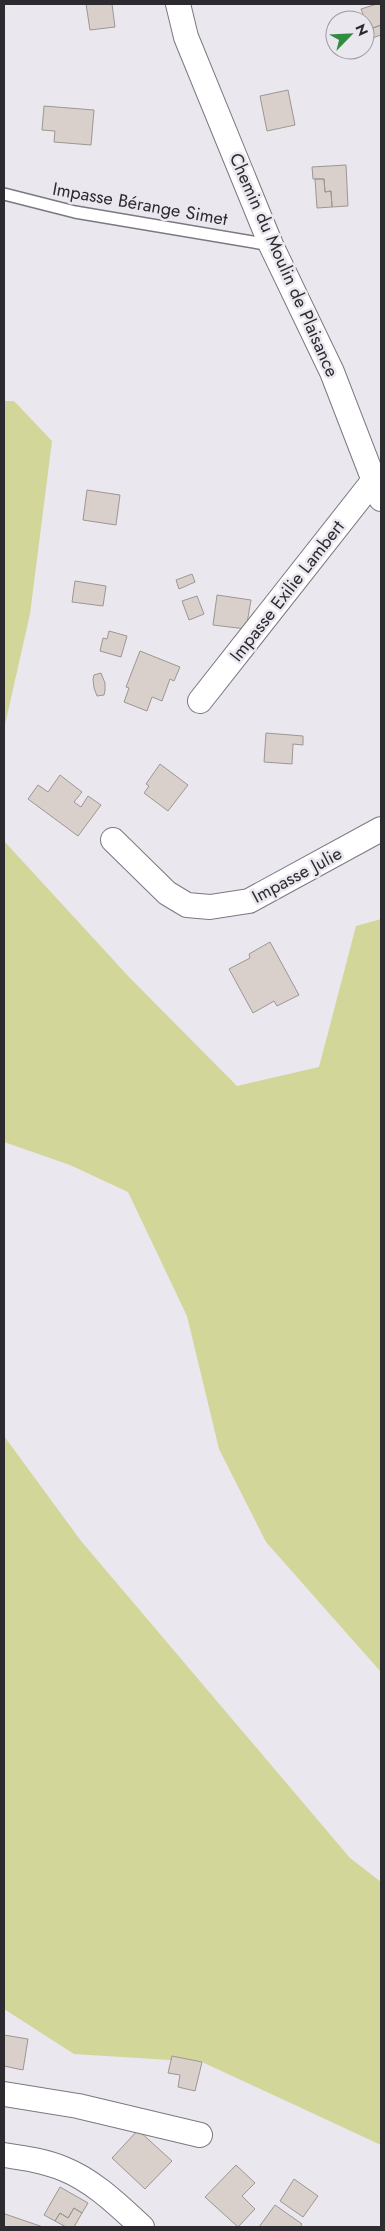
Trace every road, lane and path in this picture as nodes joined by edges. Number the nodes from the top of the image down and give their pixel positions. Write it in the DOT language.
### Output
graph roads {
  1 [pos="178,4"];
  2 [pos="4,194"];
  3 [pos="270,245"];
  4 [pos="378,489"];
  5 [pos="200,701"];
  6 [pos="381,829"];
  7 [pos="113,840"];
  8 [pos="4,2094"];
  9 [pos="200,2135"];
  10 [pos="4,2155"];
  11 [pos="142,2227"];
  1 -- 3 [label="street, Chemin du Moulin de Plaisance"];
  2 -- 3 [label="lane, Impasse Bérange Simet"];
  3 -- 4 [label="street, Chemin du Moulin de Plaisance"];
  4 -- 5 [label="street, Impasse Exilie Lambert"];
  6 -- 7 [label="street, Impasse Julie"];
  8 -- 9 [label="street"];
  10 -- 11 [label="street"];
}
